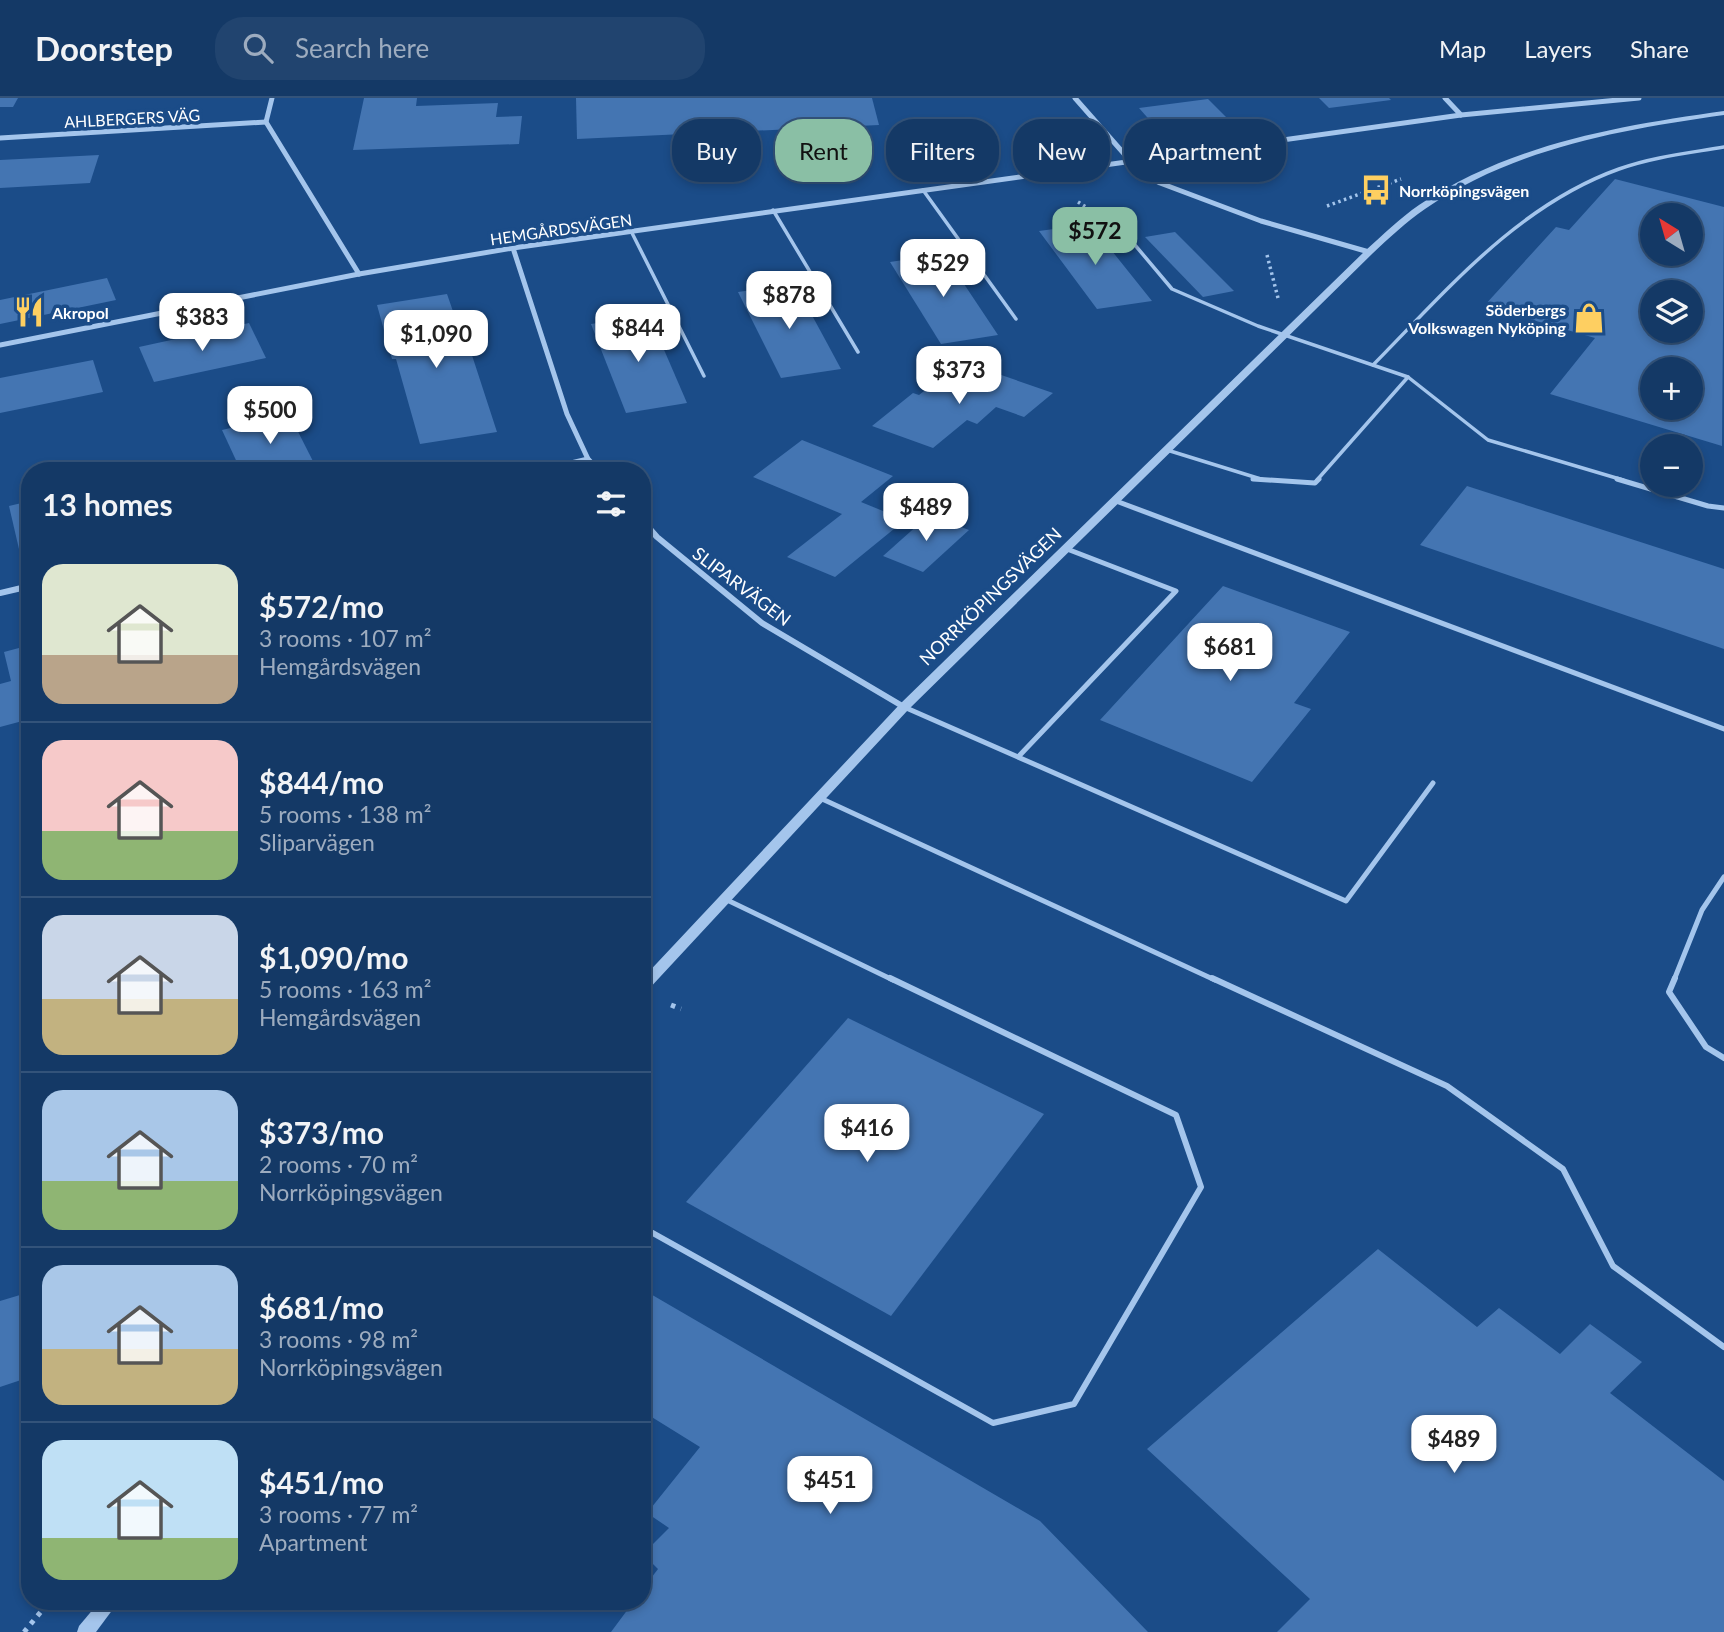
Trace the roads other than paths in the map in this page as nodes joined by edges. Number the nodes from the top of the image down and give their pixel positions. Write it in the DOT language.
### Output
graph roads {
  1 [pos="272,98"];
  2 [pos="1075,98"];
  3 [pos="1446,98"];
  4 [pos="1639,98"];
  5 [pos="1724,113"];
  6 [pos="1461,115"];
  7 [pos="266,122"];
  8 [pos="0,138"];
  9 [pos="1286,139"];
  10 [pos="1724,148"];
  11 [pos="1124,155"];
  12 [pos="1124,162"];
  13 [pos="1157,182"];
  14 [pos="923,190"];
  15 [pos="773,210"];
  16 [pos="631,231"];
  17 [pos="1124,232"];
  18 [pos="513,248"];
  19 [pos="1369,252"];
  20 [pos="359,274"];
  21 [pos="1016,319"];
  22 [pos="1286,335"];
  23 [pos="0,345"];
  24 [pos="858,352"];
  25 [pos="1373,365"];
  26 [pos="704,376"];
  27 [pos="1408,377"];
  28 [pos="1167,450"];
  29 [pos="588,459"];
  30 [pos="575,462"];
  31 [pos="591,462"];
  32 [pos="1116,501"];
  33 [pos="1724,508"];
  34 [pos="651,530"];
  35 [pos="1067,549"];
  36 [pos="21,588"];
  37 [pos="0,593"];
  38 [pos="904,707"];
  39 [pos="1724,729"];
  40 [pos="1019,756"];
  41 [pos="1433,783"];
  42 [pos="820,798"];
  43 [pos="1724,877"];
  44 [pos="724,899"];
  45 [pos="651,978"];
  46 [pos="1724,1058"];
  47 [pos="651,1232"];
  48 [pos="1724,1347"];
  49 [pos="103,1610"];
  50 [pos="85,1632"];
  1 -- 7 [label="street"];
  2 -- 11 [label="street"];
  3 -- 6 [label="street"];
  4 -- 6 [label="street, HEMGÅRDSVÄGEN"];
  5 -- 19 [label="street, NORRKÖPINGSVÄGEN"];
  6 -- 9 [label="street, HEMGÅRDSVÄGEN"];
  7 -- 8 [label="street, AHLBERGERS VÄG"];
  7 -- 20 [label="street"];
  10 -- 25 [label="lane"];
  12 -- 14 [label="street, HEMGÅRDSVÄGEN"];
  13 -- 19 [label="street"];
  14 -- 15 [label="street, HEMGÅRDSVÄGEN"];
  14 -- 21 [label="lane"];
  15 -- 16 [label="street, HEMGÅRDSVÄGEN"];
  15 -- 24 [label="lane"];
  16 -- 18 [label="street, HEMGÅRDSVÄGEN"];
  16 -- 26 [label="lane"];
  17 -- 22 [label="lane"];
  18 -- 20 [label="street, HEMGÅRDSVÄGEN"];
  18 -- 29 [label="street"];
  19 -- 22 [label="street, NORRKÖPINGSVÄGEN"];
  20 -- 23 [label="street, HEMGÅRDSVÄGEN"];
  22 -- 25 [label="lane"];
  22 -- 28 [label="street, NORRKÖPINGSVÄGEN"];
  25 -- 27 [label="lane"];
  27 -- 28 [label="lane"];
  27 -- 33 [label="lane"];
  28 -- 32 [label="street, NORRKÖPINGSVÄGEN"];
  29 -- 30 [label="street"];
  29 -- 31 [label="street"];
  32 -- 35 [label="street, NORRKÖPINGSVÄGEN"];
  32 -- 39 [label="lane"];
  34 -- 38 [label="street, SLIPARVÄGEN"];
  35 -- 38 [label="street, NORRKÖPINGSVÄGEN"];
  35 -- 40 [label="lane"];
  36 -- 37 [label="street"];
  38 -- 40 [label="lane"];
  38 -- 42 [label="street, NORRKÖPINGSVÄGEN"];
  40 -- 41 [label="lane"];
  42 -- 44 [label="street, NORRKÖPINGSVÄGEN"];
  42 -- 48 [label="lane"];
  43 -- 46 [label="lane"];
  44 -- 45 [label="street, NORRKÖPINGSVÄGEN"];
  44 -- 47 [label="lane"];
  49 -- 50 [label="street"];
}
